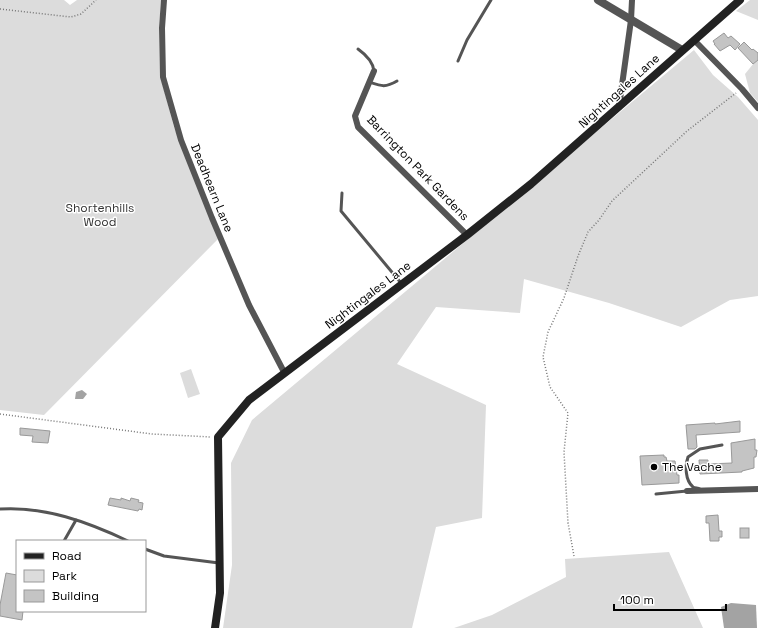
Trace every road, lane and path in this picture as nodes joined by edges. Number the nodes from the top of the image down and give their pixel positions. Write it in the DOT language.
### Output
graph roads {
  1 [pos="96,0"];
  2 [pos="164,0"];
  3 [pos="491,0"];
  4 [pos="598,0"];
  5 [pos="632,0"];
  6 [pos="740,0"];
  7 [pos="0,9"];
  8 [pos="631,20"];
  9 [pos="694,40"];
  10 [pos="358,49"];
  11 [pos="682,50"];
  12 [pos="458,61"];
  13 [pos="374,71"];
  14 [pos="369,82"];
  15 [pos="397,82"];
  16 [pos="742,89"];
  17 [pos="619,108"];
  18 [pos="758,108"];
  19 [pos="342,193"];
  20 [pos="467,235"];
  21 [pos="402,285"];
  22 [pos="284,372"];
  23 [pos="0,414"];
  24 [pos="218,437"];
  25 [pos="722,445"];
  26 [pos="758,489"];
  27 [pos="704,490"];
  28 [pos="687,491"];
  29 [pos="656,494"];
  30 [pos="0,509"];
  31 [pos="76,520"];
  32 [pos="65,540"];
  33 [pos="126,540"];
  34 [pos="146,549"];
  35 [pos="574,556"];
  36 [pos="219,562"];
  37 [pos="215,628"];
  1 -- 7 [label="path"];
  2 -- 22 [label="street, Deadhearn Lane"];
  3 -- 12 [label="lane"];
  4 -- 8 [label="street"];
  5 -- 8 [label="street"];
  6 -- 9 [label="main road, Nightingales Lane"];
  8 -- 11 [label="street"];
  8 -- 17 [label="street"];
  9 -- 11 [label="main road, Nightingales Lane"];
  9 -- 16 [label="street"];
  10 -- 13 [label="lane"];
  11 -- 17 [label="main road, Nightingales Lane"];
  13 -- 14 [label="street, Barrington Park Gardens"];
  14 -- 15 [label="lane"];
  14 -- 20 [label="street, Barrington Park Gardens"];
  16 -- 18 [label="street"];
  16 -- 35 [label="path"];
  17 -- 20 [label="main road, Nightingales Lane"];
  19 -- 21 [label="lane"];
  20 -- 21 [label="main road, Nightingales Lane"];
  21 -- 22 [label="main road, Nightingales Lane"];
  22 -- 24 [label="main road, Nightingales Lane"];
  23 -- 24 [label="path"];
  24 -- 36 [label="main road"];
  25 -- 27 [label="lane"];
  26 -- 27 [label="street"];
  27 -- 28 [label="street"];
  28 -- 29 [label="lane"];
  30 -- 31 [label="lane"];
  31 -- 32 [label="lane"];
  31 -- 33 [label="lane"];
  34 -- 36 [label="lane"];
  36 -- 37 [label="main road"];
}
